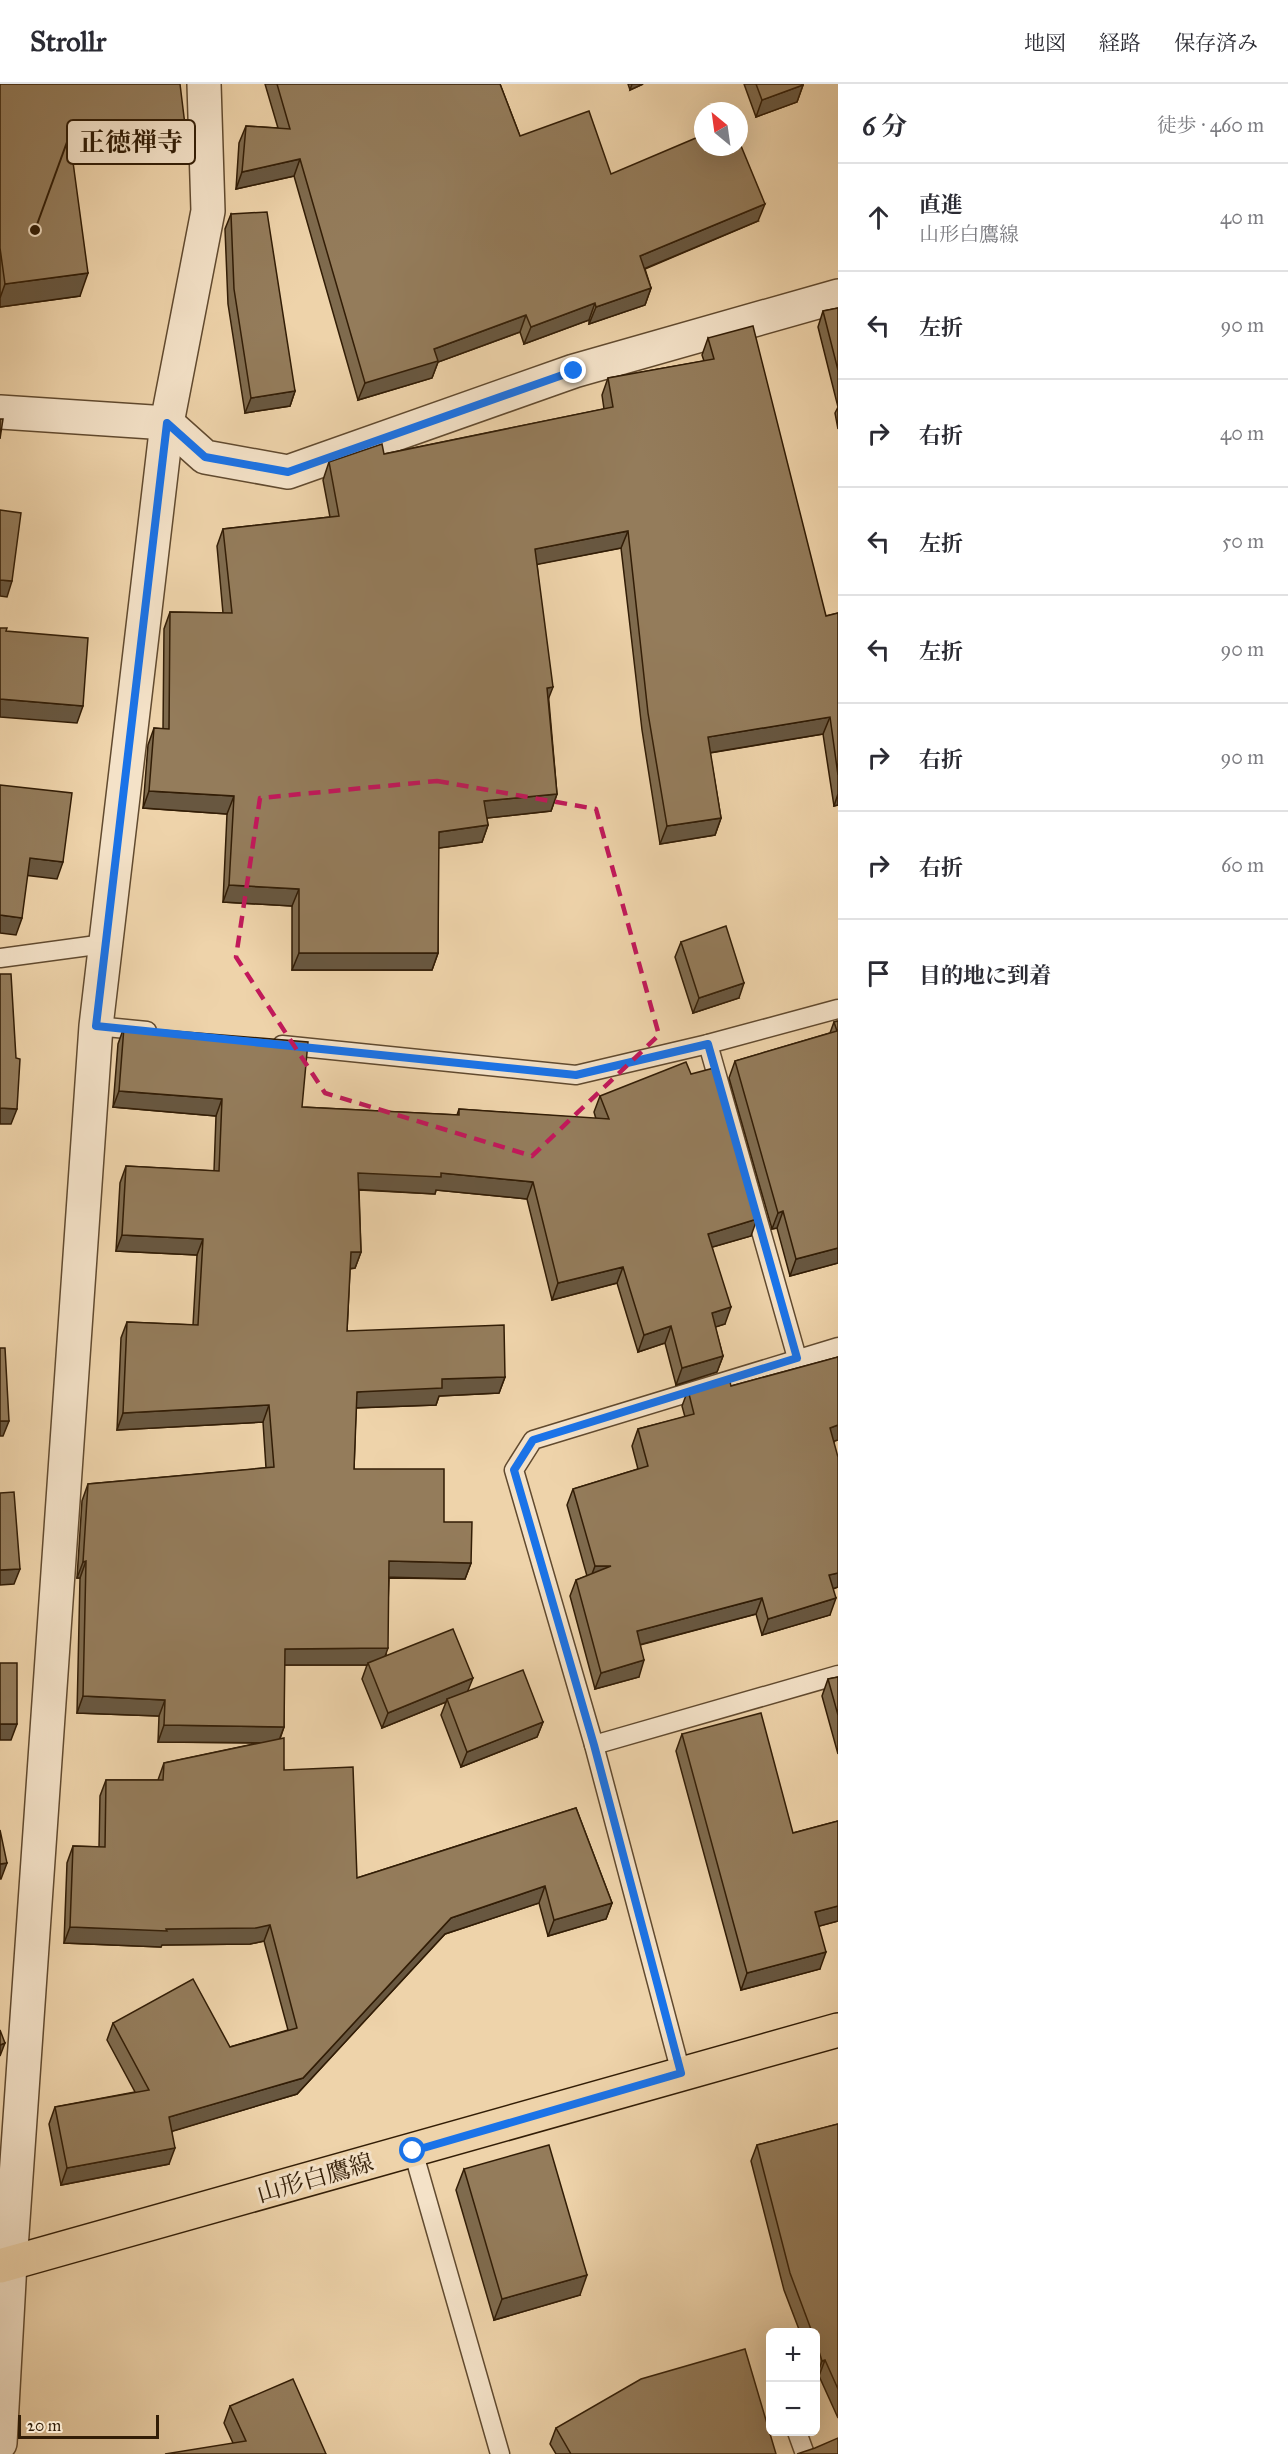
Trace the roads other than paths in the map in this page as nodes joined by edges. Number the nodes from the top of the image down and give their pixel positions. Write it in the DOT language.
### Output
graph roads {
  1 [pos="204,84"];
  2 [pos="838,296"];
  3 [pos="0,412"];
  4 [pos="167,423"];
  5 [pos="104,944"];
  6 [pos="0,958"];
  7 [pos="838,1009"];
  8 [pos="96,1026"];
  9 [pos="166,1033"];
  10 [pos="260,1043"];
  11 [pos="708,1044"];
  12 [pos="838,1347"];
  13 [pos="797,1358"];
  14 [pos="838,1675"];
  15 [pos="594,1745"];
  16 [pos="838,2030"];
  17 [pos="681,2073"];
  18 [pos="413,2151"];
  19 [pos="5,2264"];
  20 [pos="798,2436"];
  21 [pos="0,2443"];
  22 [pos="500,2454"];
  23 [pos="805,2454"];
  1 -- 4 [label="street"];
  2 -- 4 [label="street"];
  3 -- 4 [label="street"];
  4 -- 5 [label="street"];
  5 -- 6 [label="lane"];
  5 -- 8 [label="street"];
  7 -- 11 [label="lane"];
  8 -- 9 [label="lane"];
  8 -- 19 [label="street"];
  10 -- 11 [label="lane"];
  11 -- 13 [label="lane"];
  12 -- 13 [label="lane"];
  13 -- 15 [label="lane"];
  14 -- 15 [label="lane"];
  15 -- 17 [label="lane"];
  16 -- 17 [label="main road, 山形白鷹線"];
  17 -- 18 [label="main road, 山形白鷹線"];
  18 -- 19 [label="main road, 山形白鷹線"];
  18 -- 22 [label="lane"];
  19 -- 21 [label="street"];
  20 -- 23 [label="lane"];
}
